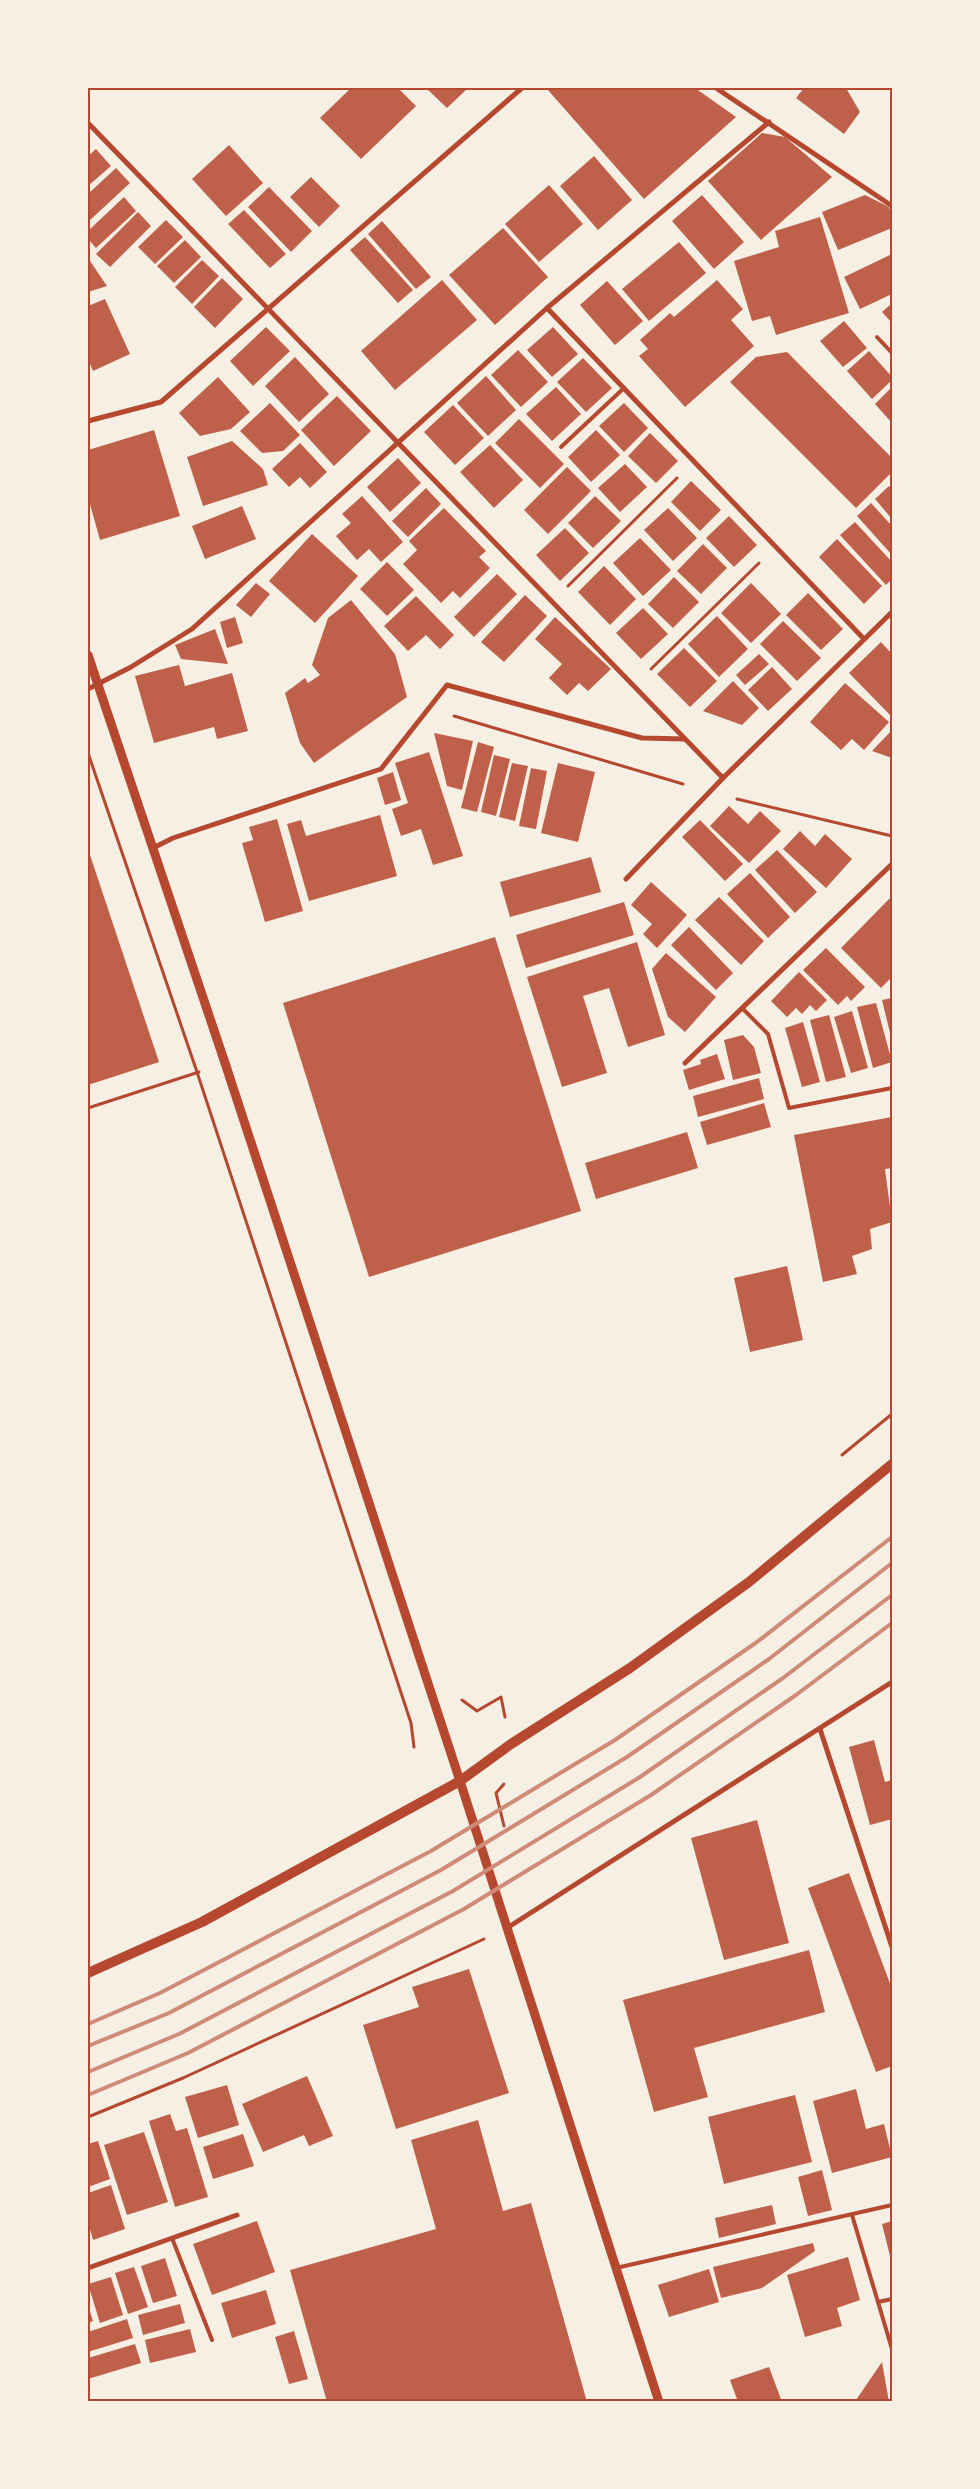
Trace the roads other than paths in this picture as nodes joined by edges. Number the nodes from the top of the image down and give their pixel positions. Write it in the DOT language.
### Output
graph roads {
  1 [pos="522,88"];
  2 [pos="716,88"];
  3 [pos="769,122"];
  4 [pos="88,124"];
  5 [pos="892,206"];
  6 [pos="547,308"];
  7 [pos="266,309"];
  8 [pos="878,337"];
  9 [pos="892,353"];
  10 [pos="624,388"];
  11 [pos="88,421"];
  12 [pos="397,443"];
  13 [pos="561,447"];
  14 [pos="892,612"];
  15 [pos="864,639"];
  16 [pos="88,655"];
  17 [pos="97,684"];
  18 [pos="88,689"];
  19 [pos="685,739"];
  20 [pos="723,778"];
  21 [pos="153,848"];
  22 [pos="892,864"];
  23 [pos="626,879"];
  24 [pos="742,1008"];
  25 [pos="685,1063"];
  26 [pos="892,1088"];
  27 [pos="892,1464"];
  28 [pos="892,1682"];
  29 [pos="820,1729"];
  30 [pos="460,1781"];
  31 [pos="506,1928"];
  32 [pos="892,1947"];
  33 [pos="88,1973"];
  34 [pos="892,2206"];
  35 [pos="237,2215"];
  36 [pos="852,2215"];
  37 [pos="172,2238"];
  38 [pos="88,2268"];
  39 [pos="616,2268"];
  40 [pos="892,2299"];
  41 [pos="878,2302"];
  42 [pos="212,2340"];
  43 [pos="892,2349"];
  44 [pos="659,2402"];
  1 -- 7 [label="street"];
  2 -- 3 [label="street"];
  3 -- 5 [label="street"];
  3 -- 6 [label="street"];
  4 -- 7 [label="street"];
  6 -- 10 [label="street"];
  6 -- 12 [label="street"];
  7 -- 11 [label="street"];
  7 -- 12 [label="street"];
  8 -- 9 [label="lane"];
  10 -- 13 [label="lane"];
  10 -- 15 [label="street"];
  12 -- 17 [label="street"];
  12 -- 19 [label="street"];
  14 -- 15 [label="street"];
  15 -- 20 [label="street"];
  16 -- 17 [label="street"];
  17 -- 18 [label="street"];
  17 -- 21 [label="street"];
  19 -- 20 [label="street"];
  19 -- 21 [label="street"];
  20 -- 23 [label="street"];
  21 -- 30 [label="street"];
  22 -- 24 [label="street"];
  24 -- 25 [label="street"];
  24 -- 26 [label="lane"];
  27 -- 30 [label="main road"];
  28 -- 29 [label="street"];
  29 -- 31 [label="street"];
  29 -- 32 [label="street"];
  30 -- 31 [label="street"];
  30 -- 33 [label="main road"];
  31 -- 39 [label="street"];
  34 -- 36 [label="lane"];
  35 -- 37 [label="street"];
  36 -- 39 [label="lane"];
  36 -- 41 [label="lane"];
  37 -- 38 [label="street"];
  37 -- 42 [label="lane"];
  39 -- 44 [label="street"];
  40 -- 41 [label="lane"];
  41 -- 43 [label="lane"];
}
